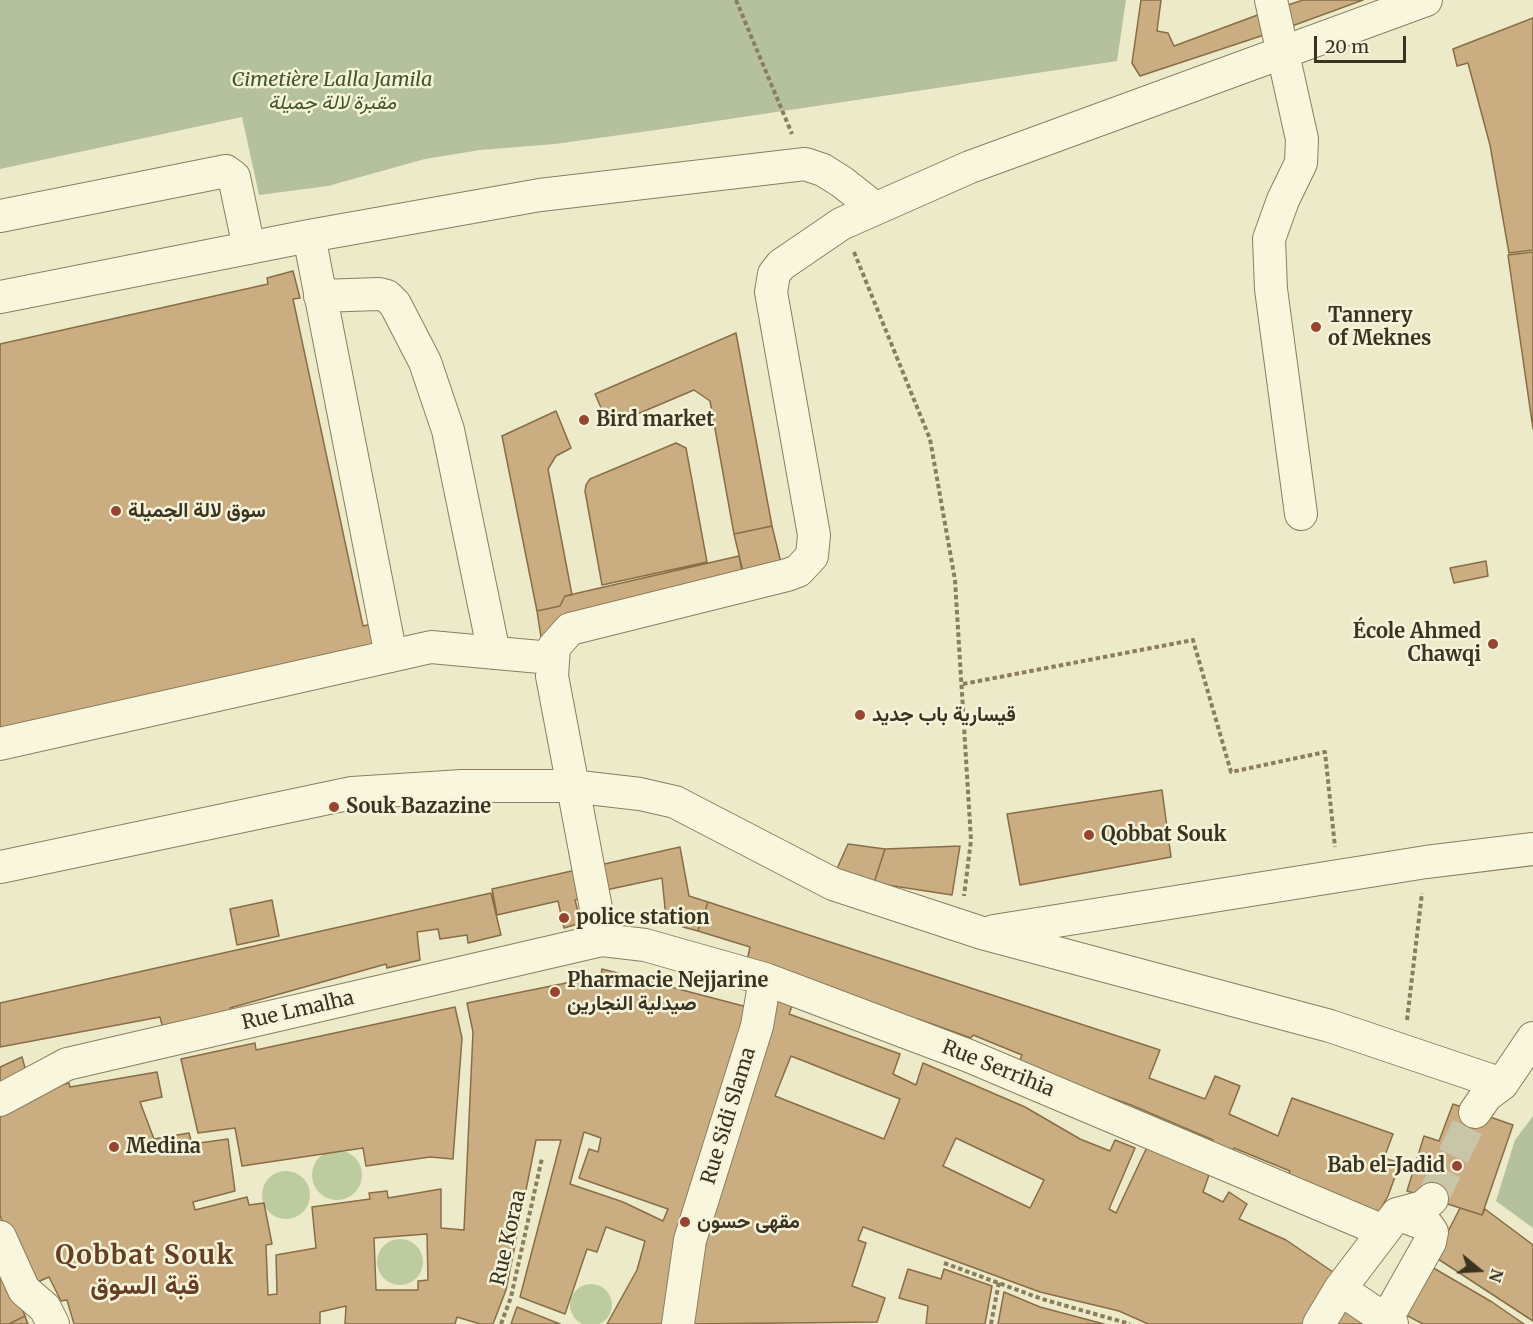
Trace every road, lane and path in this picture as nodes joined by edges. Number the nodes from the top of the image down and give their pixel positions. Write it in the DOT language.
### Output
graph roads {
  1 [pos="736,0"];
  2 [pos="1271,0"];
  3 [pos="1426,0"];
  4 [pos="1282,51"];
  5 [pos="805,164"];
  6 [pos="875,208"];
  7 [pos="0,216"];
  8 [pos="842,224"];
  9 [pos="309,236"];
  10 [pos="249,248"];
  11 [pos="320,296"];
  12 [pos="0,297"];
  13 [pos="1301,514"];
  14 [pos="494,653"];
  15 [pos="391,656"];
  16 [pos="551,658"];
  17 [pos="963,684"];
  18 [pos="0,744"];
  19 [pos="571,786"];
  20 [pos="1533,849"];
  21 [pos="1426,862"];
  22 [pos="0,867"];
  23 [pos="1338,877"];
  24 [pos="969,929"];
  25 [pos="602,940"];
  26 [pos="765,979"];
  27 [pos="1533,1038"];
  28 [pos="1404,1051"];
  29 [pos="1502,1084"];
  30 [pos="0,1100"];
  31 [pos="1475,1112"];
  32 [pos="542,1158"];
  33 [pos="1432,1199"];
  34 [pos="1390,1222"];
  35 [pos="0,1237"];
  36 [pos="944,1263"];
  37 [pos="999,1282"];
  38 [pos="1340,1289"];
  39 [pos="1389,1322"];
  40 [pos="53,1324"];
  41 [pos="501,1324"];
  42 [pos="678,1324"];
  43 [pos="991,1324"];
  44 [pos="1130,1324"];
  45 [pos="1319,1324"];
  1 -- 5 [label="path"];
  2 -- 4 [label="street"];
  3 -- 4 [label="street"];
  4 -- 6 [label="street"];
  4 -- 13 [label="street"];
  5 -- 6 [label="street"];
  5 -- 9 [label="street"];
  6 -- 8 [label="street"];
  7 -- 10 [label="street"];
  8 -- 16 [label="street"];
  8 -- 17 [label="path"];
  9 -- 10 [label="street"];
  9 -- 11 [label="street"];
  10 -- 12 [label="street"];
  11 -- 14 [label="street"];
  11 -- 15 [label="street"];
  14 -- 15 [label="street"];
  14 -- 16 [label="street"];
  15 -- 18 [label="street"];
  16 -- 19 [label="street"];
  17 -- 23 [label="path"];
  17 -- 24 [label="path"];
  19 -- 22 [label="street"];
  19 -- 24 [label="street"];
  19 -- 25 [label="street"];
  20 -- 21 [label="street"];
  21 -- 23 [label="street"];
  21 -- 28 [label="path"];
  23 -- 24 [label="street"];
  24 -- 28 [label="street"];
  25 -- 26 [label="street, Rue Serrihia"];
  25 -- 30 [label="street, Rue Lmalha"];
  26 -- 34 [label="street, Rue Serrihia"];
  26 -- 42 [label="street, Rue Sidi Slama"];
  27 -- 29 [label="street"];
  28 -- 29 [label="street"];
  29 -- 31 [label="street"];
  32 -- 41 [label="path, Rue Koraa"];
  33 -- 34 [label="street"];
  34 -- 38 [label="street"];
  34 -- 39 [label="street, Rue Serrihia"];
  35 -- 40 [label="street"];
  36 -- 37 [label="path"];
  37 -- 43 [label="path"];
  37 -- 44 [label="path"];
  38 -- 39 [label="street"];
  38 -- 45 [label="street"];
}
